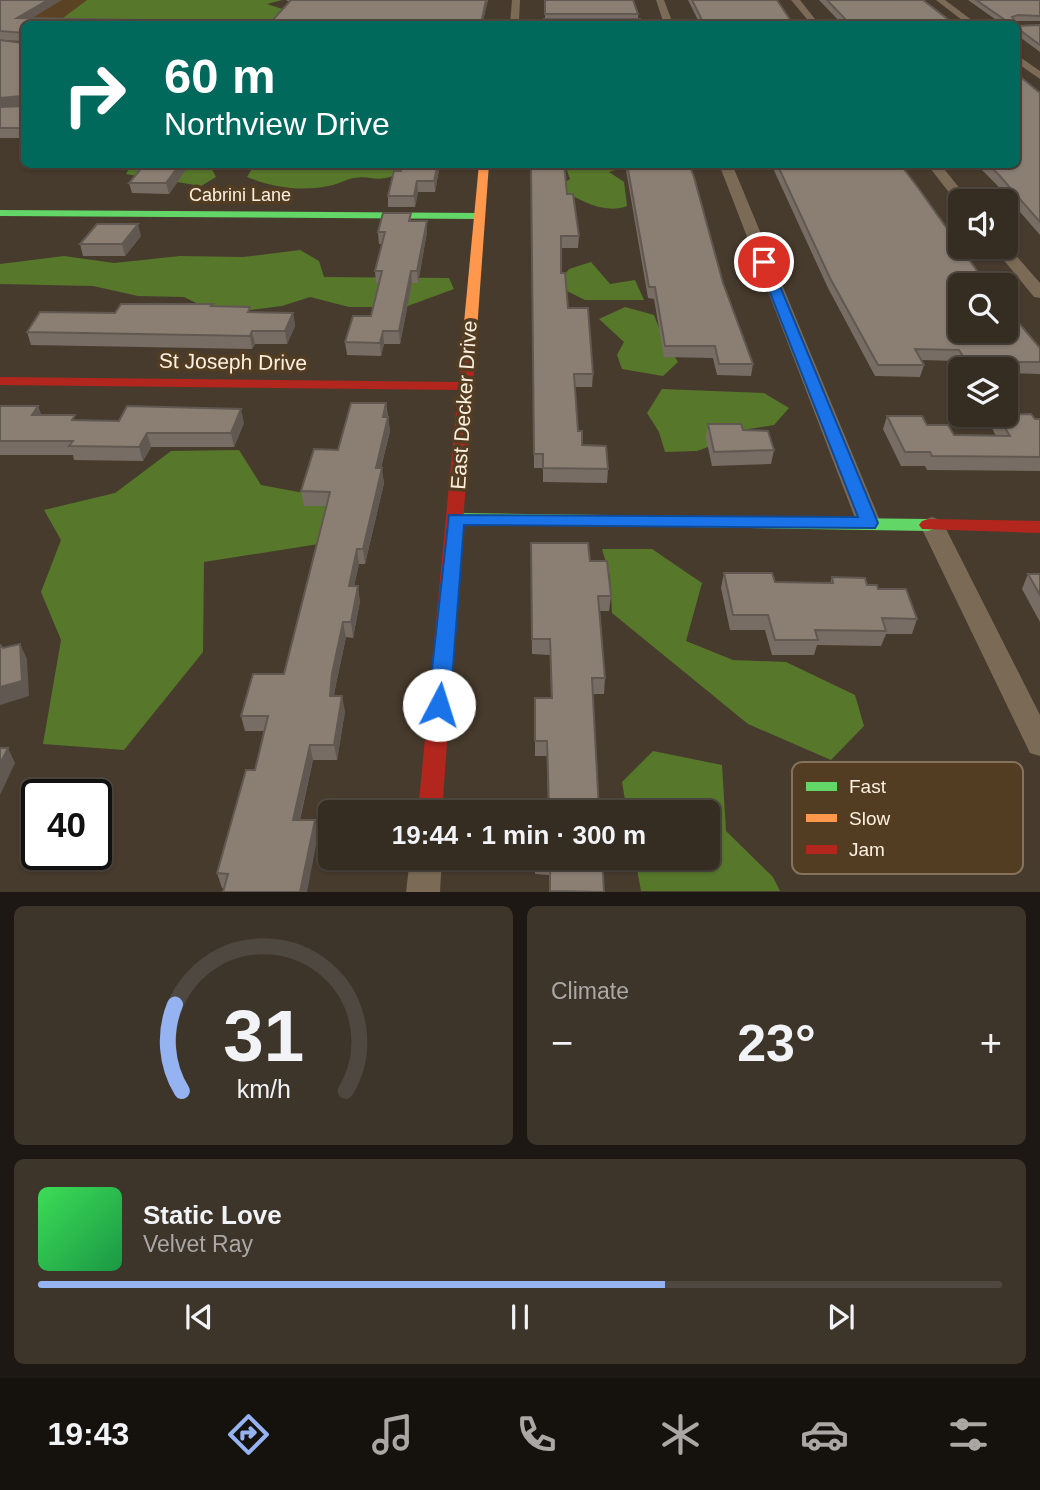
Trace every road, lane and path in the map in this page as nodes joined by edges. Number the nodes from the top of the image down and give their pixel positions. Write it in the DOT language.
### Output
graph roads {
  1 [pos="516,0"];
  2 [pos="660,0"];
  3 [pos="795,0"];
  4 [pos="940,0"];
  5 [pos="513,21"];
  6 [pos="667,21"];
  7 [pos="813,21"];
  8 [pos="968,21"];
  9 [pos="1020,60"];
  10 [pos="1040,76"];
  11 [pos="484,168"];
  12 [pos="727,168"];
  13 [pos="936,168"];
  14 [pos="953,189"];
  15 [pos="0,213"];
  16 [pos="479,216"];
  17 [pos="1011,259"];
  18 [pos="1040,293"];
  19 [pos="0,381"];
  20 [pos="466,386"];
  21 [pos="455,519"];
  22 [pos="869,523"];
  23 [pos="932,525"];
  24 [pos="1040,527"];
  25 [pos="1040,744"];
  26 [pos="431,800"];
  27 [pos="425,870"];
  28 [pos="423,891"];
  1 -- 5 [label="street"];
  2 -- 6 [label="street"];
  3 -- 7 [label="street"];
  4 -- 8 [label="street"];
  9 -- 10 [label="street"];
  11 -- 16 [label="street, East Decker Drive"];
  12 -- 22 [label="street"];
  13 -- 14 [label="street"];
  15 -- 16 [label="street, Cabrini Lane"];
  16 -- 20 [label="street, East Decker Drive"];
  17 -- 18 [label="street"];
  19 -- 20 [label="street, St Joseph Drive"];
  20 -- 21 [label="street, East Decker Drive"];
  21 -- 22 [label="street"];
  21 -- 26 [label="street, East Decker Drive"];
  22 -- 23 [label="street"];
  23 -- 24 [label="street"];
  23 -- 25 [label="street"];
  27 -- 28 [label="street"];
}
